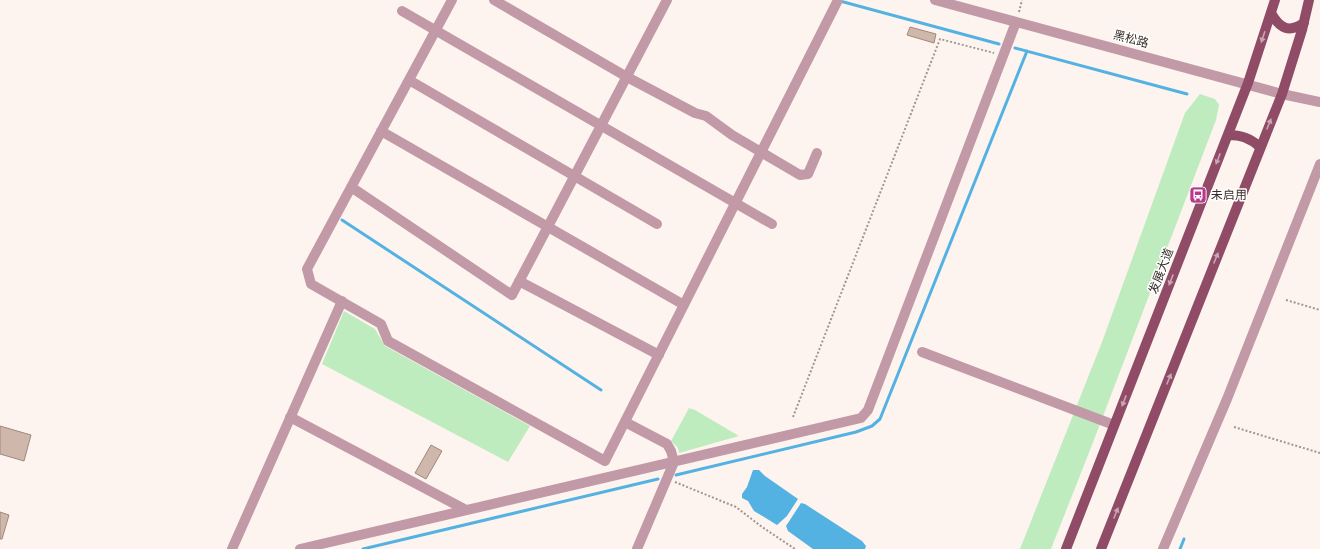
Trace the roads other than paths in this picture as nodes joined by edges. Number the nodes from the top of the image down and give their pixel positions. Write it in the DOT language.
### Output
graph roads {
  1 [pos="452,0"];
  2 [pos="494,0"];
  3 [pos="667,0"];
  4 [pos="935,0"];
  5 [pos="1275,0"];
  6 [pos="1309,0"];
  7 [pos="837,2"];
  8 [pos="402,11"];
  9 [pos="1271,13"];
  10 [pos="1016,22"];
  11 [pos="1304,23"];
  12 [pos="436,30"];
  13 [pos="627,76"];
  14 [pos="409,80"];
  15 [pos="1248,84"];
  16 [pos="1282,94"];
  17 [pos="1320,102"];
  18 [pos="601,125"];
  19 [pos="381,131"];
  20 [pos="1228,135"];
  21 [pos="1260,147"];
  22 [pos="761,152"];
  23 [pos="817,153"];
  24 [pos="1320,164"];
  25 [pos="574,176"];
  26 [pos="351,187"];
  27 [pos="736,203"];
  28 [pos="657,224"];
  29 [pos="772,224"];
  30 [pos="548,227"];
  31 [pos="519,281"];
  32 [pos="342,301"];
  33 [pos="684,305"];
  34 [pos="922,352"];
  35 [pos="659,355"];
  36 [pos="290,417"];
  37 [pos="625,422"];
  38 [pos="1114,425"];
  39 [pos="674,462"];
  40 [pos="466,510"];
  41 [pos="232,549"];
  42 [pos="300,549"];
  43 [pos="637,549"];
  44 [pos="1066,549"];
  45 [pos="1101,549"];
  46 [pos="1164,549"];
  1 -- 12 [label="street"];
  2 -- 13 [label="street"];
  3 -- 13 [label="street"];
  4 -- 10 [label="street, 黑松路"];
  5 -- 9 [label="main road, 发展大道"];
  6 -- 11 [label="main road"];
  7 -- 22 [label="street"];
  8 -- 12 [label="street"];
  9 -- 11 [label="main road"];
  9 -- 15 [label="main road, 发展大道, one-way"];
  10 -- 15 [label="street, 黑松路"];
  10 -- 39 [label="street"];
  11 -- 16 [label="main road"];
  12 -- 14 [label="street"];
  12 -- 18 [label="street"];
  13 -- 18 [label="street"];
  13 -- 22 [label="street"];
  14 -- 19 [label="street"];
  14 -- 25 [label="street"];
  15 -- 16 [label="street, 黑松路"];
  15 -- 20 [label="main road, 发展大道"];
  16 -- 17 [label="street, 黑松路"];
  21 -- 16 [label="main road, one-way"];
  18 -- 25 [label="street"];
  18 -- 27 [label="street"];
  19 -- 26 [label="street"];
  19 -- 30 [label="street"];
  20 -- 21 [label="main road"];
  20 -- 38 [label="main road, 发展大道, one-way"];
  45 -- 21 [label="main road, one-way"];
  22 -- 23 [label="street"];
  22 -- 27 [label="street"];
  24 -- 46 [label="street"];
  25 -- 28 [label="street"];
  25 -- 30 [label="street"];
  26 -- 31 [label="street"];
  26 -- 32 [label="street"];
  27 -- 29 [label="street"];
  27 -- 33 [label="street"];
  30 -- 31 [label="street"];
  30 -- 33 [label="street"];
  31 -- 35 [label="street"];
  32 -- 36 [label="street"];
  32 -- 37 [label="street"];
  33 -- 35 [label="street"];
  34 -- 38 [label="street"];
  35 -- 37 [label="street"];
  36 -- 40 [label="street"];
  36 -- 41 [label="street"];
  37 -- 39 [label="street"];
  38 -- 44 [label="main road, 发展大道"];
  39 -- 40 [label="street"];
  39 -- 43 [label="street"];
  40 -- 42 [label="street"];
}
